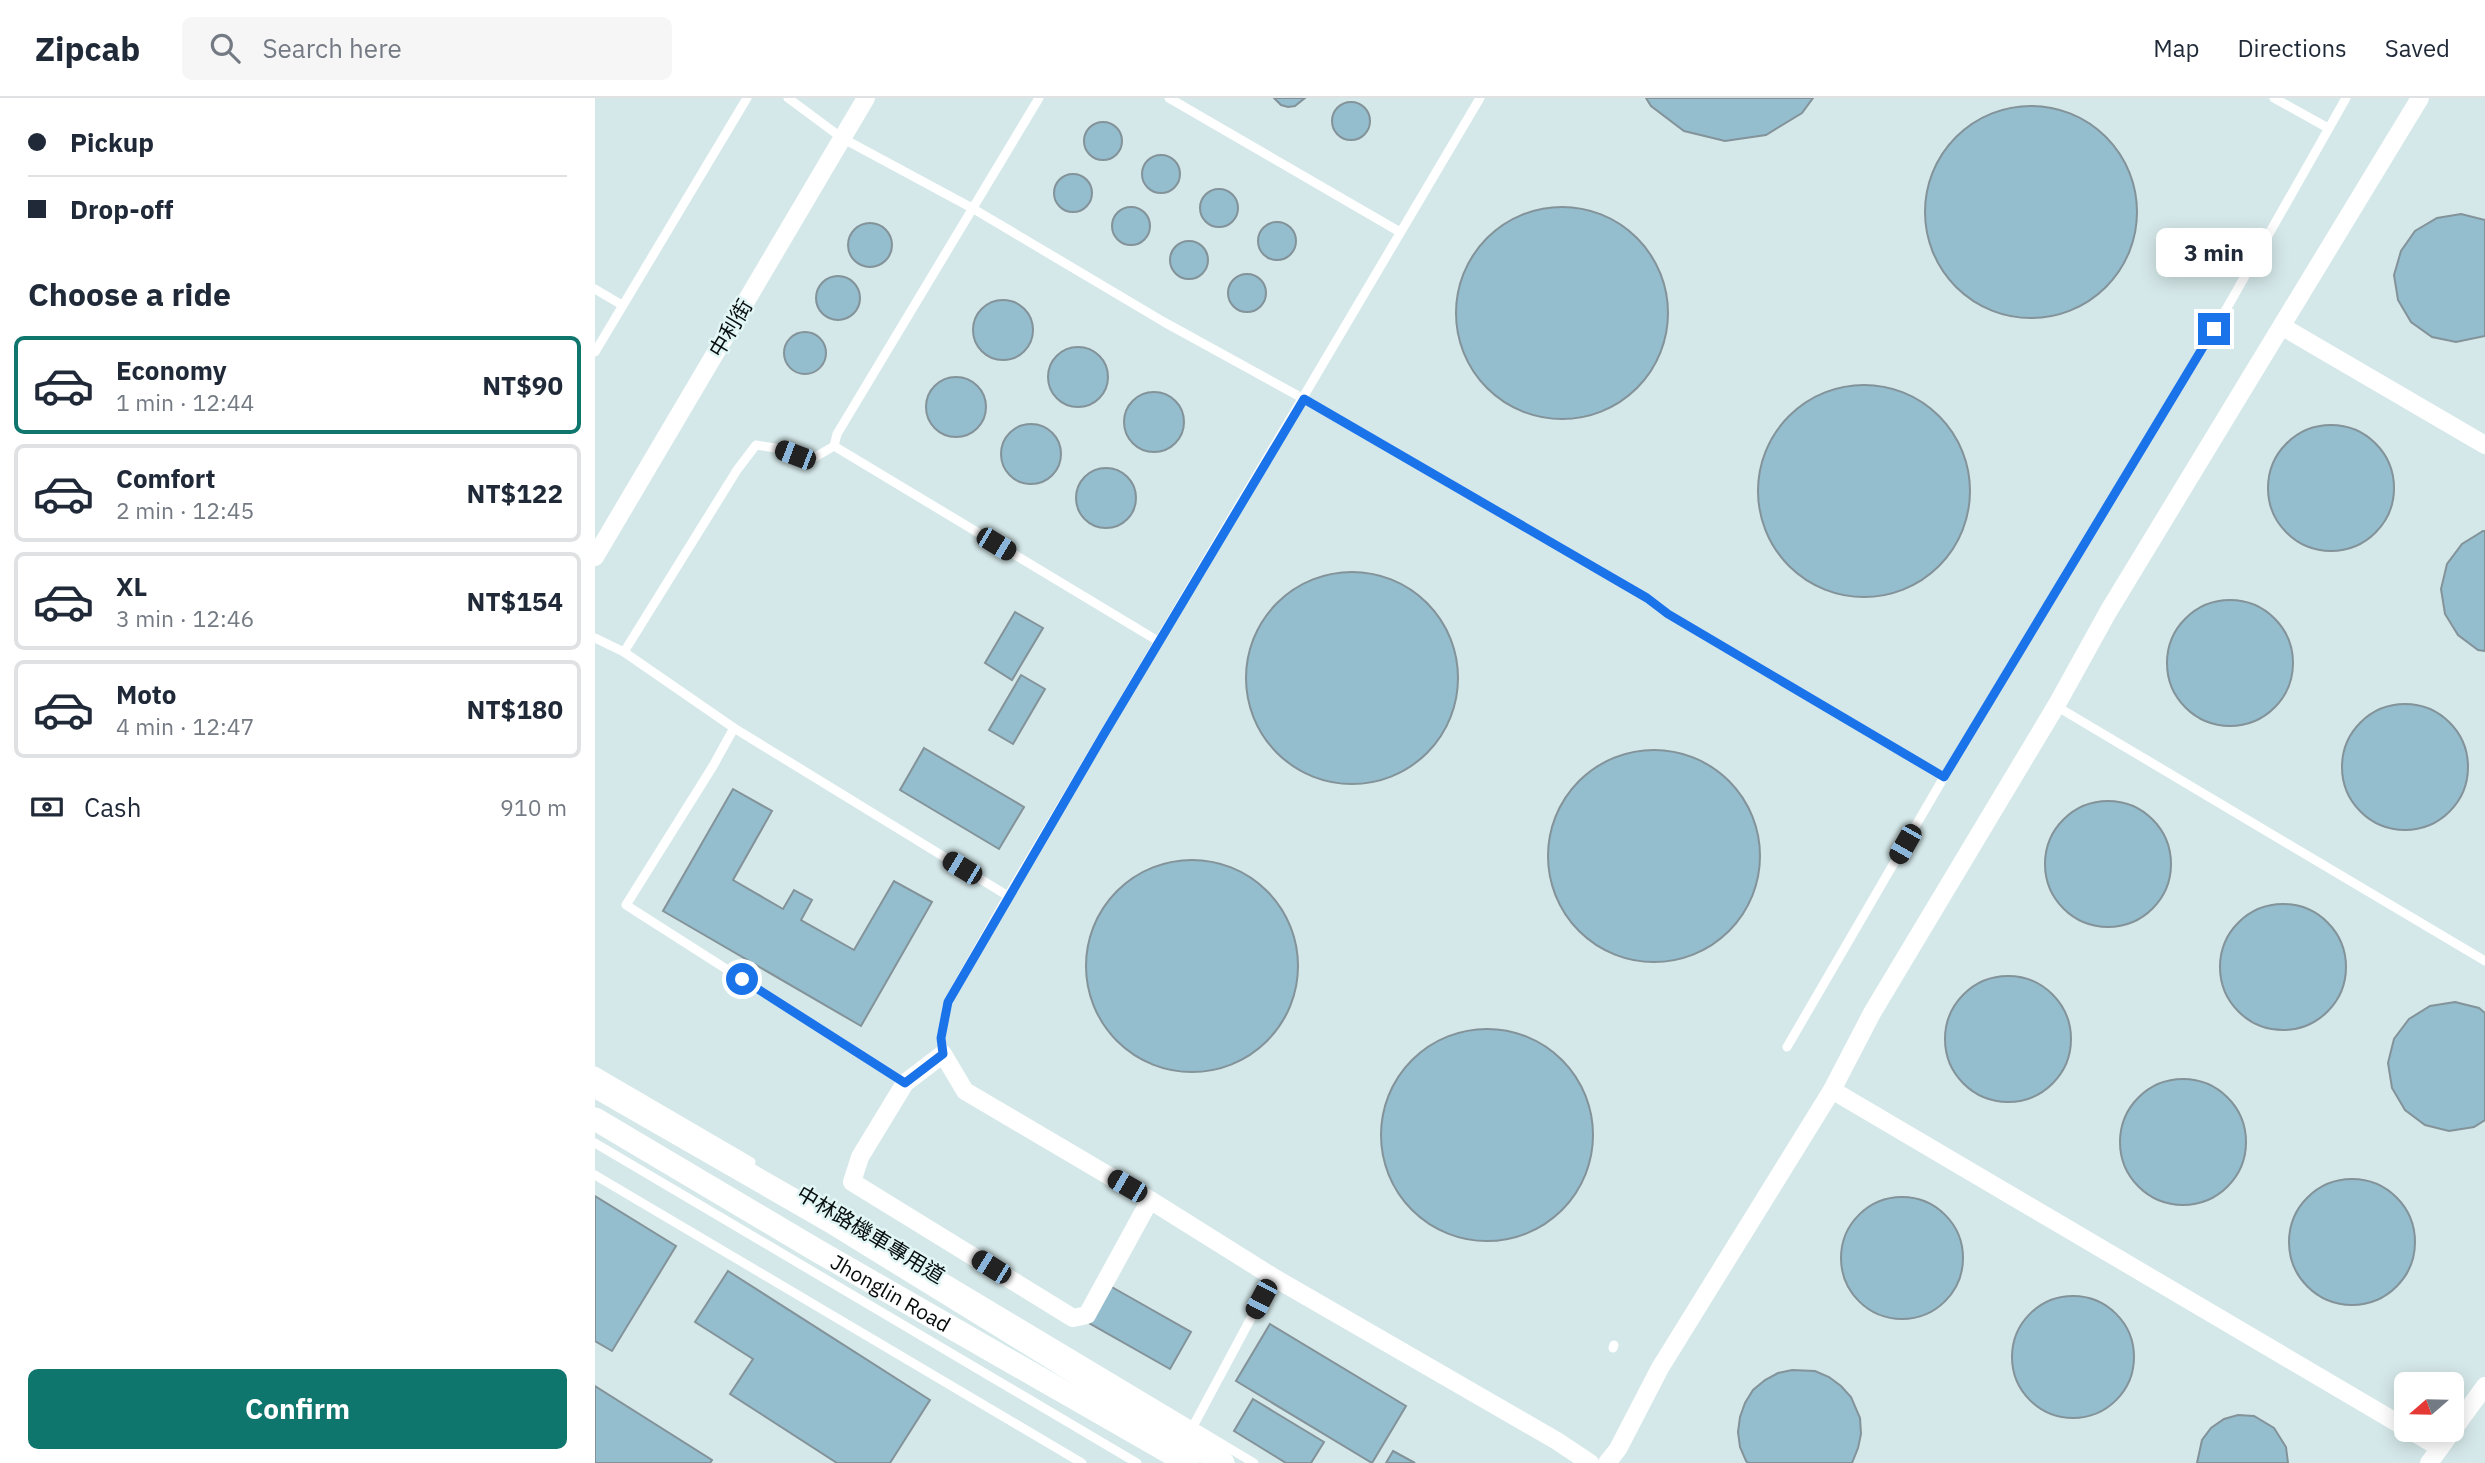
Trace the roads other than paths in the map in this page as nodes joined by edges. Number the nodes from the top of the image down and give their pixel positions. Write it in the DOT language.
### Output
graph roads {
  1 [pos="747,98"];
  2 [pos="788,98"];
  3 [pos="866,98"];
  4 [pos="1039,98"];
  5 [pos="1170,98"];
  6 [pos="1480,98"];
  7 [pos="2274,98"];
  8 [pos="2346,98"];
  9 [pos="2420,98"];
  10 [pos="2328,128"];
  11 [pos="842,138"];
  12 [pos="972,208"];
  13 [pos="1400,232"];
  14 [pos="595,289"];
  15 [pos="622,305"];
  16 [pos="2283,327"];
  17 [pos="595,352"];
  18 [pos="1304,399"];
  19 [pos="2485,445"];
  20 [pos="834,446"];
  21 [pos="595,557"];
  22 [pos="595,638"];
  23 [pos="1159,641"];
  24 [pos="624,652"];
  25 [pos="2056,706"];
  26 [pos="734,728"];
  27 [pos="1944,777"];
  28 [pos="1008,896"];
  29 [pos="2485,961"];
  30 [pos="1787,1047"];
  31 [pos="943,1054"];
  32 [pos="595,1071"];
  33 [pos="905,1083"];
  34 [pos="595,1086"];
  35 [pos="1832,1090"];
  36 [pos="595,1119"];
  37 [pos="595,1143"];
  38 [pos="756,1166"];
  39 [pos="595,1175"];
  40 [pos="814,1200"];
  41 [pos="1150,1200"];
  42 [pos="860,1227"];
  43 [pos="895,1248"];
  44 [pos="1273,1277"];
  45 [pos="2485,1386"];
  46 [pos="2394,1421"];
  47 [pos="2430,1442"];
  48 [pos="2440,1448"];
  49 [pos="1184,1450"];
  50 [pos="1082,1463"];
  51 [pos="1137,1463"];
  52 [pos="1223,1463"];
  53 [pos="1254,1463"];
  54 [pos="1590,1463"];
  55 [pos="1607,1463"];
  56 [pos="2429,1463"];
  1 -- 15 [label="lane"];
  2 -- 11 [label="lane"];
  3 -- 11 [label="street, 中利街"];
  4 -- 12 [label="lane"];
  5 -- 13 [label="lane"];
  6 -- 13 [label="lane"];
  7 -- 10 [label="lane"];
  8 -- 10 [label="lane"];
  9 -- 16 [label="street"];
  10 -- 27 [label="lane"];
  11 -- 12 [label="lane"];
  11 -- 21 [label="street, 中利街"];
  12 -- 18 [label="lane"];
  12 -- 20 [label="lane"];
  13 -- 18 [label="lane"];
  14 -- 15 [label="lane"];
  15 -- 17 [label="lane"];
  16 -- 19 [label="street"];
  16 -- 25 [label="street"];
  18 -- 23 [label="lane"];
  18 -- 27 [label="lane"];
  20 -- 23 [label="lane"];
  20 -- 24 [label="lane"];
  22 -- 24 [label="lane"];
  23 -- 28 [label="lane"];
  24 -- 26 [label="lane"];
  25 -- 29 [label="lane"];
  25 -- 35 [label="street"];
  26 -- 28 [label="lane"];
  26 -- 33 [label="lane"];
  27 -- 30 [label="lane"];
  28 -- 31 [label="lane"];
  31 -- 33 [label="street"];
  31 -- 41 [label="street"];
  32 -- 38 [label="lane"];
  33 -- 41 [label="street"];
  34 -- 49 [label="street"];
  35 -- 46 [label="street"];
  35 -- 55 [label="street"];
  36 -- 49 [label="street, Jhonglin Road"];
  37 -- 51 [label="lane"];
  39 -- 50 [label="lane"];
  40 -- 42 [label="lane, 中林路機車專用道"];
  41 -- 44 [label="street"];
  43 -- 49 [label="lane, 中林路機車專用道"];
  44 -- 49 [label="lane"];
  44 -- 54 [label="street"];
  45 -- 48 [label="street"];
  47 -- 48 [label="street"];
  48 -- 56 [label="street"];
  49 -- 52 [label="street"];
  49 -- 53 [label="lane, 中林路機車專用道"];
}
